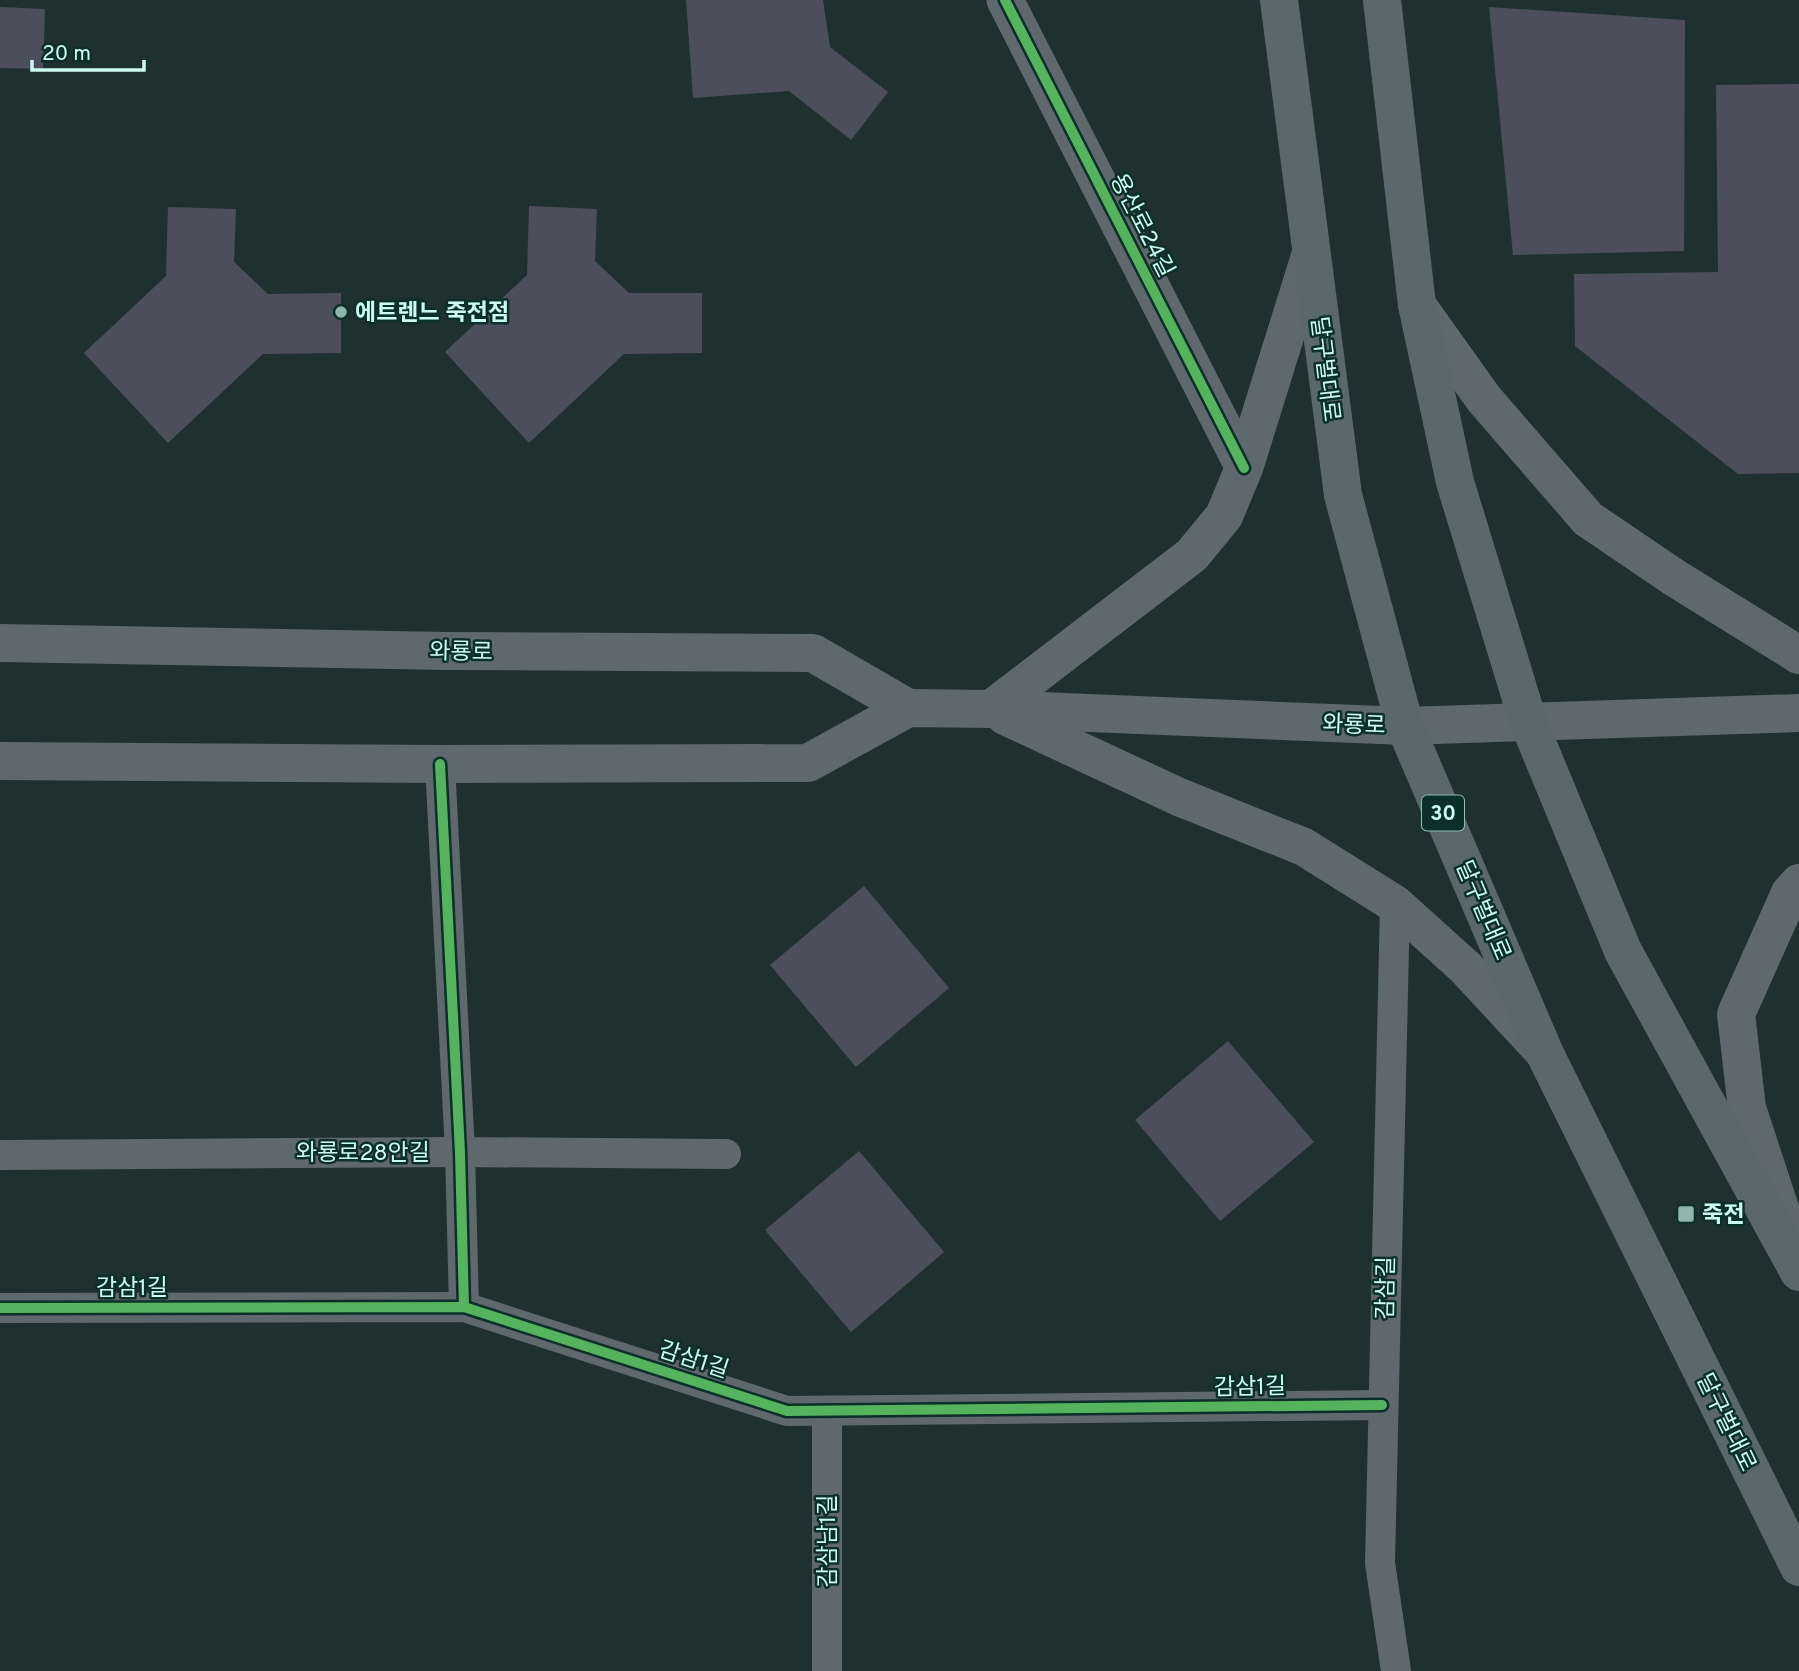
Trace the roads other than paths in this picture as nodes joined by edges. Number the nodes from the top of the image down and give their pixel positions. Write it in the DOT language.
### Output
graph roads {
  1 [pos="1004,0"];
  2 [pos="1279,0"];
  3 [pos="1381,0"];
  4 [pos="1311,253"];
  5 [pos="1417,305"];
  6 [pos="1244,468"];
  7 [pos="0,643"];
  8 [pos="1799,655"];
  9 [pos="908,708"];
  10 [pos="991,709"];
  11 [pos="1799,713"];
  12 [pos="1528,721"];
  13 [pos="1405,726"];
  14 [pos="0,761"];
  15 [pos="440,764"];
  16 [pos="1799,883"];
  17 [pos="1395,904"];
  18 [pos="1545,1054"];
  19 [pos="460,1152"];
  20 [pos="726,1154"];
  21 [pos="0,1155"];
  22 [pos="1799,1270"];
  23 [pos="464,1307"];
  24 [pos="0,1308"];
  25 [pos="1382,1405"];
  26 [pos="827,1411"];
  27 [pos="1799,1567"];
  28 [pos="827,1671"];
  29 [pos="1396,1671"];
  1 -- 6 [label="street, 용산로24길"];
  2 -- 4 [label="main road, 달구벌대로 / 30"];
  3 -- 5 [label="main road"];
  4 -- 6 [label="main road"];
  4 -- 13 [label="main road, 달구벌대로 / 30"];
  5 -- 8 [label="main road"];
  5 -- 12 [label="main road"];
  6 -- 10 [label="main road"];
  7 -- 9 [label="main road, 와룡로"];
  9 -- 10 [label="main road, 와룡로"];
  9 -- 15 [label="main road, 와룡로"];
  10 -- 13 [label="main road, 와룡로"];
  10 -- 17 [label="main road"];
  11 -- 12 [label="main road, 와룡로"];
  12 -- 13 [label="main road, 와룡로"];
  12 -- 22 [label="main road"];
  13 -- 18 [label="main road, 달구벌대로 / 30"];
  14 -- 15 [label="main road, 와룡로"];
  15 -- 19 [label="street"];
  16 -- 22 [label="main road"];
  17 -- 18 [label="main road"];
  17 -- 25 [label="street, 감삼길"];
  18 -- 27 [label="main road, 달구벌대로 / 30"];
  19 -- 20 [label="street, 와룡로28안길"];
  19 -- 21 [label="street, 와룡로28안길"];
  19 -- 23 [label="street"];
  23 -- 24 [label="street, 감삼1길"];
  23 -- 26 [label="street, 감삼1길"];
  25 -- 26 [label="street, 감삼1길"];
  25 -- 29 [label="street, 감삼길"];
  26 -- 28 [label="street, 감삼남1길"];
}
